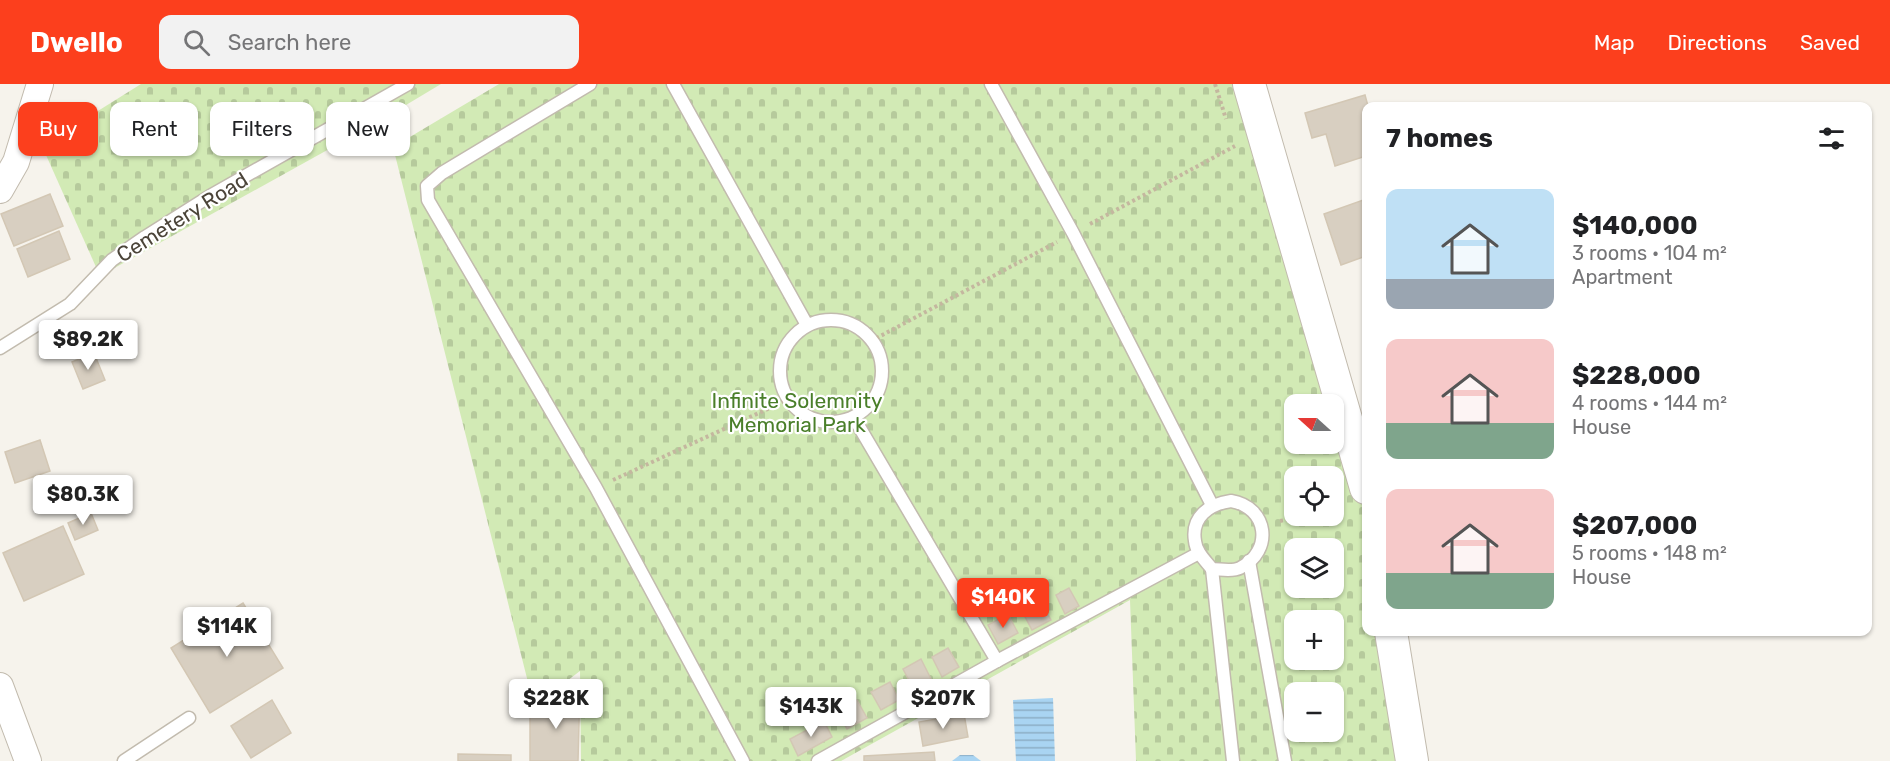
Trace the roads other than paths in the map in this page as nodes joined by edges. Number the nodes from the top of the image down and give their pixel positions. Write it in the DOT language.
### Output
graph roads {
  1 [pos="40,84"];
  2 [pos="408,84"];
  3 [pos="590,84"];
  4 [pos="673,84"];
  5 [pos="991,84"];
  6 [pos="1249,84"];
  7 [pos="0,190"];
  8 [pos="807,325"];
  9 [pos="0,348"];
  10 [pos="854,418"];
  11 [pos="1362,474"];
  12 [pos="1212,505"];
  13 [pos="1199,553"];
  14 [pos="1249,561"];
  15 [pos="1212,569"];
  16 [pos="1392,636"];
  17 [pos="997,661"];
  18 [pos="0,686"];
  19 [pos="189,718"];
  20 [pos="28,761"];
  21 [pos="124,761"];
  22 [pos="743,761"];
  23 [pos="818,761"];
  24 [pos="1233,761"];
  25 [pos="1285,761"];
  26 [pos="1412,761"];
  1 -- 7 [label="street"];
  2 -- 9 [label="lane, Cemetery Road"];
  3 -- 22 [label="lane"];
  4 -- 8 [label="lane"];
  5 -- 12 [label="lane"];
  6 -- 11 [label="street"];
  8 -- 10 [label="lane"];
  8 -- 10 [label="lane"];
  10 -- 17 [label="lane"];
  12 -- 13 [label="lane"];
  12 -- 14 [label="lane"];
  13 -- 15 [label="lane"];
  13 -- 17 [label="lane"];
  14 -- 15 [label="lane"];
  14 -- 25 [label="lane"];
  15 -- 24 [label="lane"];
  16 -- 26 [label="street"];
  17 -- 23 [label="lane"];
  18 -- 20 [label="street"];
  19 -- 21 [label="lane"];
}
